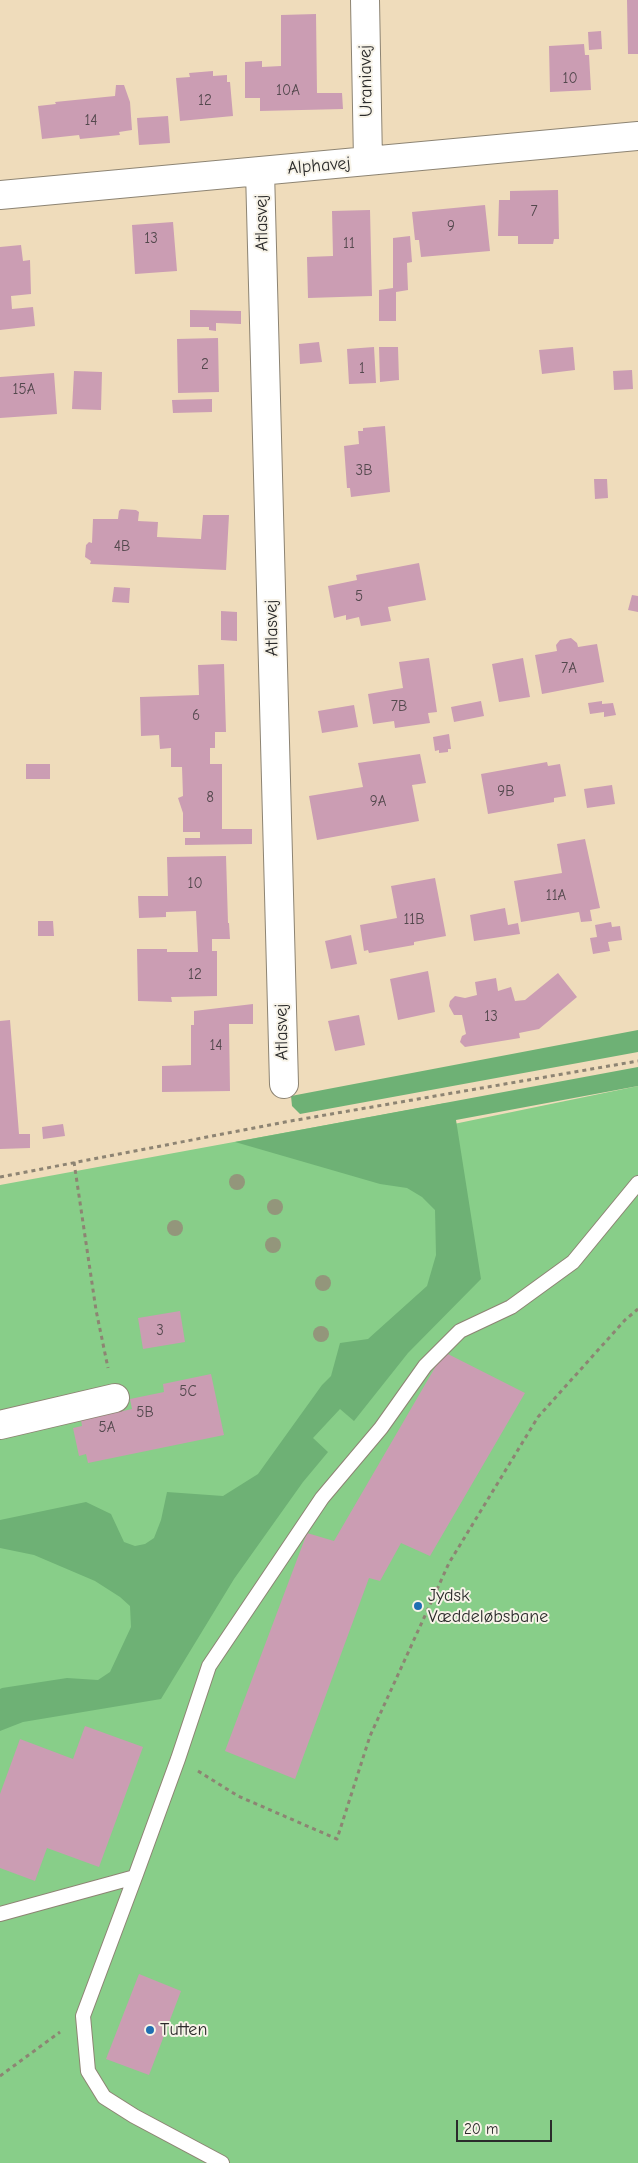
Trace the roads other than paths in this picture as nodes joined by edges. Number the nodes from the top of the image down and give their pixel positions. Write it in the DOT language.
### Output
graph roads {
  1 [pos="365,0"];
  2 [pos="638,136"];
  3 [pos="368,161"];
  4 [pos="260,171"];
  5 [pos="0,196"];
  6 [pos="284,1084"];
  7 [pos="638,1183"];
  8 [pos="115,1398"];
  9 [pos="0,1425"];
  10 [pos="136,1878"];
  11 [pos="0,1914"];
  12 [pos="222,2163"];
  1 -- 3 [label="street, Uraniavej"];
  2 -- 3 [label="street, Alphavej"];
  3 -- 4 [label="street, Alphavej"];
  4 -- 5 [label="street, Alphavej"];
  4 -- 6 [label="street, Atlasvej"];
  7 -- 10 [label="lane"];
  8 -- 9 [label="street"];
  10 -- 11 [label="lane"];
  10 -- 12 [label="lane"];
}
